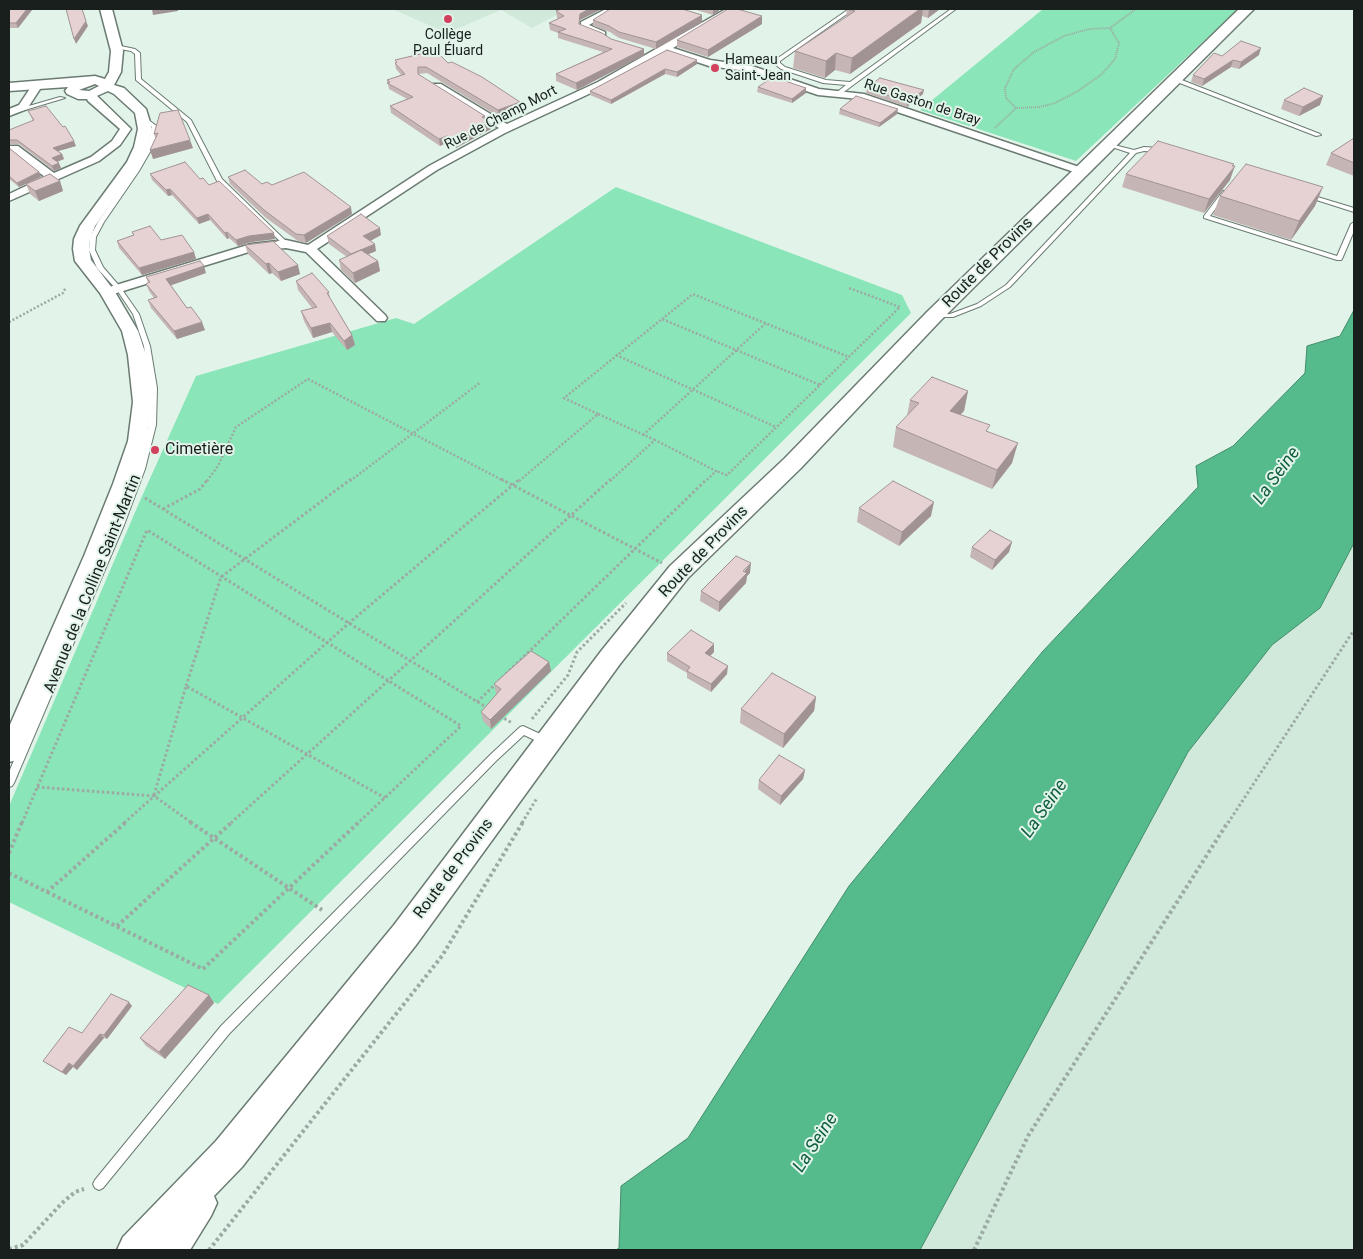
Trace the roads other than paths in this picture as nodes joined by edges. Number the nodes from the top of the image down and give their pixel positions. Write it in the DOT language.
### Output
graph roads {
  1 [pos="106,9"];
  2 [pos="612,9"];
  3 [pos="732,9"];
  4 [pos="852,9"];
  5 [pos="954,9"];
  6 [pos="1247,9"];
  7 [pos="926,21"];
  8 [pos="934,23"];
  9 [pos="610,39"];
  10 [pos="116,47"];
  11 [pos="640,50"];
  12 [pos="662,52"];
  13 [pos="1174,79"];
  14 [pos="431,82"];
  15 [pos="851,84"];
  16 [pos="43,85"];
  17 [pos="9,87"];
  18 [pos="93,87"];
  19 [pos="839,93"];
  20 [pos="62,98"];
  21 [pos="13,112"];
  22 [pos="506,128"];
  23 [pos="1318,135"];
  24 [pos="1108,144"];
  25 [pos="14,148"];
  26 [pos="1134,152"];
  27 [pos="1168,152"];
  28 [pos="1081,171"];
  29 [pos="53,178"];
  30 [pos="1231,186"];
  31 [pos="1301,194"];
  32 [pos="9,198"];
  33 [pos="1354,210"];
  34 [pos="1354,224"];
  35 [pos="286,244"];
  36 [pos="310,249"];
  37 [pos="113,290"];
  38 [pos="934,316"];
  39 [pos="381,318"];
  40 [pos="164,400"];
  41 [pos="147,403"];
  42 [pos="548,742"];
  43 [pos="9,753"];
  44 [pos="9,783"];
  45 [pos="229,1154"];
  46 [pos="99,1184"];
  47 [pos="136,1250"];
  48 [pos="168,1250"];
  1 -- 10 [label="street"];
  2 -- 9 [label="street"];
  3 -- 12 [label="street, Rue de Champ Mort"];
  4 -- 15 [label="lane"];
  5 -- 8 [label="lane"];
  6 -- 13 [label="main road, Route de Provins"];
  7 -- 8 [label="lane"];
  8 -- 15 [label="lane"];
  10 -- 18 [label="street"];
  10 -- 35 [label="lane"];
  11 -- 12 [label="street, Rue Gaston de Bray"];
  12 -- 19 [label="street, Rue Gaston de Bray"];
  12 -- 22 [label="street, Rue de Champ Mort"];
  13 -- 23 [label="lane"];
  13 -- 24 [label="main road, Route de Provins"];
  14 -- 22 [label="street"];
  15 -- 19 [label="lane"];
  16 -- 17 [label="street, Avenue de la Colline Saint-Martin"];
  16 -- 18 [label="street, Avenue de la Colline Saint-Martin"];
  16 -- 21 [label="street"];
  18 -- 29 [label="street"];
  18 -- 37 [label="street, Avenue de la Colline Saint-Martin"];
  19 -- 28 [label="street, Rue Gaston de Bray"];
  20 -- 21 [label="lane"];
  22 -- 36 [label="street, Rue de Champ Mort"];
  24 -- 26 [label="lane"];
  24 -- 28 [label="main road, Route de Provins"];
  25 -- 29 [label="street"];
  26 -- 27 [label="lane"];
  26 -- 38 [label="lane"];
  28 -- 38 [label="main road, Route de Provins"];
  29 -- 32 [label="street"];
  30 -- 34 [label="lane"];
  31 -- 33 [label="lane"];
  35 -- 36 [label="street"];
  35 -- 37 [label="street"];
  36 -- 39 [label="street"];
  37 -- 41 [label="street, Avenue de la Colline Saint-Martin"];
  38 -- 42 [label="main road, Route de Provins"];
  40 -- 41 [label="lane"];
  41 -- 43 [label="street, Avenue de la Colline Saint-Martin"];
  41 -- 44 [label="lane, Avenue de la Colline Saint-Martin"];
  42 -- 45 [label="main road, Route de Provins"];
  42 -- 46 [label="lane"];
  45 -- 47 [label="main road"];
  45 -- 48 [label="main road"];
}
